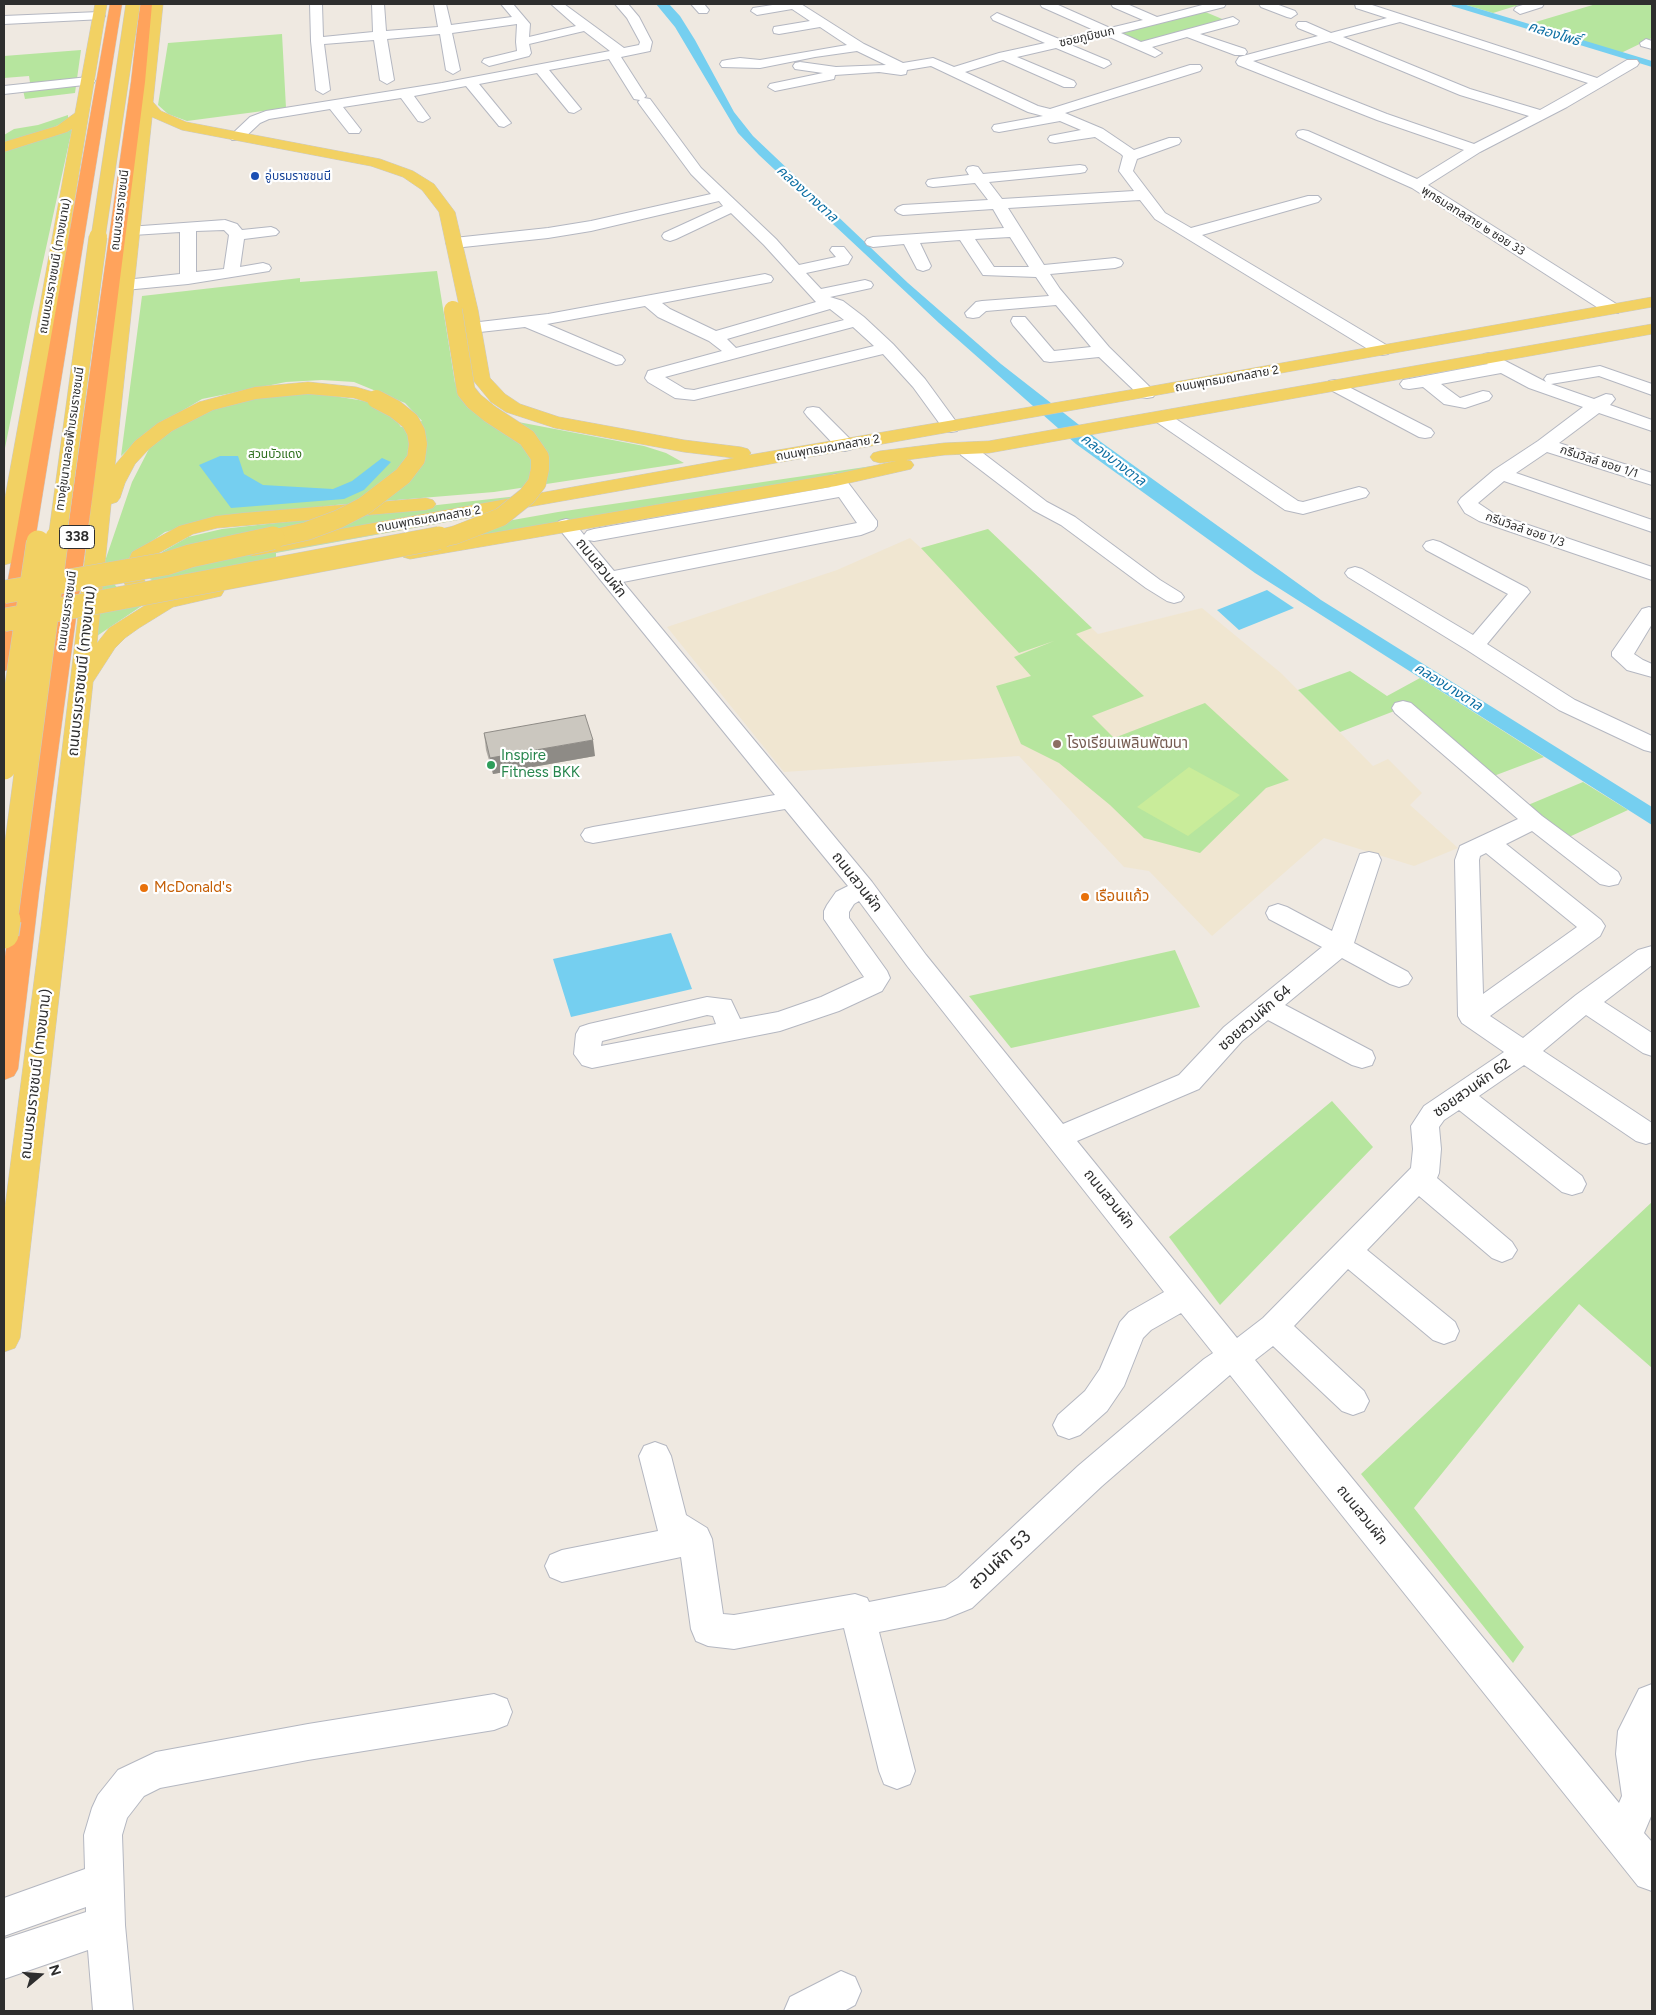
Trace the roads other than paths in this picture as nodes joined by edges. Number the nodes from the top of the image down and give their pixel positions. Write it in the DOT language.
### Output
graph roads {
  1 [pos="116,4"];
  2 [pos="122,4"];
  3 [pos="133,4"];
  4 [pos="316,4"];
  5 [pos="378,4"];
  6 [pos="440,4"];
  7 [pos="507,4"];
  8 [pos="556,4"];
  9 [pos="622,4"];
  10 [pos="794,4"];
  11 [pos="1046,4"];
  12 [pos="1117,4"];
  13 [pos="1220,4"];
  14 [pos="1265,4"];
  15 [pos="1538,4"];
  16 [pos="153,5"];
  17 [pos="1360,5"];
  18 [pos="1196,6"];
  19 [pos="100,10"];
  20 [pos="1520,10"];
  21 [pos="757,11"];
  22 [pos="1292,14"];
  23 [pos="998,17"];
  24 [pos="1400,18"];
  25 [pos="4,20"];
  26 [pos="1156,21"];
  27 [pos="522,22"];
  28 [pos="821,23"];
  29 [pos="1302,25"];
  30 [pos="579,29"];
  31 [pos="445,30"];
  32 [pos="779,30"];
  33 [pos="1110,32"];
  34 [pos="1188,33"];
  35 [pos="380,36"];
  36 [pos="547,37"];
  37 [pos="1330,37"];
  38 [pos="1026,38"];
  39 [pos="317,41"];
  40 [pos="522,42"];
  41 [pos="1060,44"];
  42 [pos="1140,46"];
  43 [pos="859,47"];
  44 [pos="732,50"];
  45 [pos="1240,52"];
  46 [pos="1155,53"];
  47 [pos="618,54"];
  48 [pos="1004,56"];
  49 [pos="106,60"];
  50 [pos="748,63"];
  51 [pos="1632,63"];
  52 [pos="727,64"];
  53 [pos="937,64"];
  54 [pos="1104,64"];
  55 [pos="800,66"];
  56 [pos="1195,68"];
  57 [pos="541,69"];
  58 [pos="453,70"];
  59 [pos="955,71"];
  60 [pos="438,72"];
  61 [pos="852,72"];
  62 [pos="387,80"];
  63 [pos="88,81"];
  64 [pos="470,82"];
  65 [pos="1597,82"];
  66 [pos="1069,84"];
  67 [pos="775,87"];
  68 [pos="4,90"];
  69 [pos="306,92"];
  70 [pos="405,93"];
  71 [pos="1004,94"];
  72 [pos="971,97"];
  73 [pos="146,103"];
  74 [pos="334,105"];
  75 [pos="574,109"];
  76 [pos="1052,114"];
  77 [pos="81,115"];
  78 [pos="1541,115"];
  79 [pos="1017,116"];
  80 [pos="424,118"];
  81 [pos="504,123"];
  82 [pos="999,128"];
  83 [pos="1106,128"];
  84 [pos="354,130"];
  85 [pos="1303,134"];
  86 [pos="236,137"];
  87 [pos="1055,139"];
  88 [pos="1174,141"];
  89 [pos="4,147"];
  90 [pos="1475,149"];
  91 [pos="1130,156"];
  92 [pos="1080,169"];
  93 [pos="976,174"];
  94 [pos="933,183"];
  95 [pos="1417,185"];
  96 [pos="1143,194"];
  97 [pos="720,196"];
  98 [pos="1313,199"];
  99 [pos="998,204"];
  100 [pos="733,207"];
  101 [pos="903,210"];
  102 [pos="447,212"];
  103 [pos="188,227"];
  104 [pos="133,230"];
  105 [pos="271,232"];
  106 [pos="1014,232"];
  107 [pos="1188,234"];
  108 [pos="237,235"];
  109 [pos="670,236"];
  110 [pos="965,236"];
  111 [pos="910,240"];
  112 [pos="873,242"];
  113 [pos="454,243"];
  114 [pos="838,250"];
  115 [pos="1114,263"];
  116 [pos="923,266"];
  117 [pos="263,268"];
  118 [pos="1040,271"];
  119 [pos="231,273"];
  120 [pos="841,275"];
  121 [pos="801,276"];
  122 [pos="188,279"];
  123 [pos="765,279"];
  124 [pos="125,285"];
  125 [pos="866,285"];
  126 [pos="648,300"];
  127 [pos="823,300"];
  128 [pos="1060,300"];
  129 [pos="1652,302"];
  130 [pos="1612,309"];
  131 [pos="973,312"];
  132 [pos="1019,320"];
  133 [pos="528,322"];
  134 [pos="858,322"];
  135 [pos="471,328"];
  136 [pos="1652,329"];
  137 [pos="1452,338"];
  138 [pos="693,345"];
  139 [pos="887,348"];
  140 [pos="1382,350"];
  141 [pos="1103,351"];
  142 [pos="734,353"];
  143 [pos="616,360"];
  144 [pos="1495,360"];
  145 [pos="1553,379"];
  146 [pos="1427,381"];
  147 [pos="1409,384"];
  148 [pos="1335,385"];
  149 [pos="1652,390"];
  150 [pos="1147,393"];
  151 [pos="1483,396"];
  152 [pos="1601,403"];
  153 [pos="813,412"];
  154 [pos="1160,417"];
  155 [pos="1394,417"];
  156 [pos="1652,418"];
  157 [pos="1652,426"];
  158 [pos="952,427"];
  159 [pos="1372,428"];
  160 [pos="1425,433"];
  161 [pos="845,445"];
  162 [pos="1545,445"];
  163 [pos="989,447"];
  164 [pos="968,451"];
  165 [pos="787,455"];
  166 [pos="687,472"];
  167 [pos="1501,474"];
  168 [pos="1652,479"];
  169 [pos="840,485"];
  170 [pos="1359,493"];
  171 [pos="566,525"];
  172 [pos="1652,526"];
  173 [pos="594,535"];
  174 [pos="98,537"];
  175 [pos="1433,546"];
  176 [pos="4,559"];
  177 [pos="165,564"];
  178 [pos="1355,573"];
  179 [pos="1652,574"];
  180 [pos="1533,575"];
  181 [pos="610,578"];
  182 [pos="4,592"];
  183 [pos="1520,592"];
  184 [pos="187,596"];
  185 [pos="1174,597"];
  186 [pos="4,611"];
  187 [pos="1649,613"];
  188 [pos="4,620"];
  189 [pos="1475,645"];
  190 [pos="4,664"];
  191 [pos="1652,671"];
  192 [pos="81,684"];
  193 [pos="1403,708"];
  194 [pos="1652,745"];
  195 [pos="4,768"];
  196 [pos="791,800"];
  197 [pos="1534,821"];
  198 [pos="593,835"];
  199 [pos="1489,843"];
  200 [pos="1369,860"];
  201 [pos="1609,878"];
  202 [pos="863,888"];
  203 [pos="1278,913"];
  204 [pos="4,934"];
  205 [pos="1340,946"];
  206 [pos="1652,956"];
  207 [pos="1399,978"];
  208 [pos="1585,1002"];
  209 [pos="1266,1007"];
  210 [pos="1472,1016"];
  211 [pos="732,1030"];
  212 [pos="1652,1046"];
  213 [pos="1525,1051"];
  214 [pos="1362,1058"];
  215 [pos="4,1069"];
  216 [pos="1460,1096"];
  217 [pos="1646,1133"];
  218 [pos="1059,1137"];
  219 [pos="1418,1178"];
  220 [pos="1572,1184"];
  221 [pos="1502,1250"];
  222 [pos="1347,1251"];
  223 [pos="1186,1295"];
  224 [pos="1274,1327"];
  225 [pos="1444,1331"];
  226 [pos="4,1338"];
  227 [pos="1233,1356"];
  228 [pos="1353,1401"];
  229 [pos="1069,1425"];
  230 [pos="655,1456"];
  231 [pos="695,1539"];
  232 [pos="562,1566"];
  233 [pos="855,1610"];
  234 [pos="1652,1701"];
  235 [pos="494,1712"];
  236 [pos="896,1771"];
  237 [pos="1620,1834"];
  238 [pos="1652,1872"];
  239 [pos="104,1882"];
  240 [pos="4,1917"];
  241 [pos="106,1925"];
  242 [pos="4,1959"];
  243 [pos="841,1991"];
  244 [pos="113,2011"];
  245 [pos="804,2011"];
  1 -- 49 [label="highway"];
  2 -- 195 [label="main road, ทางคู่ขนานลอยฟ้าบรมราชชนนี / 338, bridge"];
  3 -- 204 [label="main road, ทางคู่ขนานลอยฟ้าบรมราชชนนี / 338, bridge"];
  4 -- 39 [label="street"];
  5 -- 35 [label="street"];
  6 -- 31 [label="street"];
  7 -- 27 [label="street"];
  8 -- 47 [label="street"];
  9 -- 47 [label="street"];
  10 -- 21 [label="street"];
  10 -- 28 [label="street"];
  11 -- 33 [label="street"];
  12 -- 26 [label="street"];
  13 -- 18 [label="street, ซอยภูมิชนก"];
  14 -- 22 [label="street"];
  15 -- 20 [label="street"];
  16 -- 73 [label="main road, ถนนบรมราชชนนี (ทางขนาน) / 338"];
  16 -- 215 [label="highway, ถนนบรมราชชนนี / 338"];
  17 -- 24 [label="street"];
  18 -- 26 [label="street, ซอยภูมิชนก"];
  18 -- 34 [label="street"];
  19 -- 25 [label="street"];
  19 -- 49 [label="highway"];
  19 -- 63 [label="main road, ถนนบรมราชชนนี (ทางขนาน)"];
  23 -- 41 [label="street"];
  24 -- 37 [label="street"];
  24 -- 65 [label="street"];
  26 -- 33 [label="street, ซอยภูมิชนก"];
  27 -- 31 [label="street"];
  27 -- 36 [label="street"];
  27 -- 40 [label="street"];
  28 -- 32 [label="street"];
  28 -- 43 [label="street"];
  29 -- 37 [label="street"];
  30 -- 36 [label="street"];
  31 -- 35 [label="street"];
  31 -- 58 [label="street"];
  33 -- 41 [label="street, ซอยภูมิชนก"];
  33 -- 42 [label="street"];
  34 -- 42 [label="street"];
  34 -- 45 [label="street"];
  35 -- 39 [label="street"];
  35 -- 62 [label="street"];
  36 -- 40 [label="street"];
  37 -- 78 [label="street"];
  37 -- 90 [label="street"];
  38 -- 53 [label="street"];
  39 -- 69 [label="street"];
  40 -- 58 [label="street"];
  41 -- 48 [label="street, ซอยภูมิชนก"];
  41 -- 54 [label="street"];
  42 -- 46 [label="street"];
  43 -- 50 [label="street"];
  43 -- 53 [label="street"];
  44 -- 50 [label="street"];
  47 -- 57 [label="street"];
  47 -- 97 [label="street"];
  48 -- 59 [label="street, ซอยภูมิชนก"];
  48 -- 66 [label="street"];
  49 -- 190 [label="highway"];
  50 -- 52 [label="street"];
  51 -- 65 [label="street, พุทธมลฑลสาย ๒ ซอย 33"];
  53 -- 59 [label="street"];
  53 -- 61 [label="street"];
  55 -- 61 [label="street"];
  56 -- 76 [label="street"];
  57 -- 64 [label="street"];
  57 -- 75 [label="street"];
  58 -- 60 [label="street"];
  59 -- 71 [label="street"];
  61 -- 67 [label="street"];
  63 -- 68 [label="street"];
  63 -- 77 [label="main road, ถนนบรมราชชนนี (ทางขนาน)"];
  64 -- 70 [label="street"];
  64 -- 81 [label="street"];
  65 -- 78 [label="street, พุทธมลฑลสาย ๒ ซอย 33"];
  70 -- 74 [label="street"];
  70 -- 80 [label="street"];
  71 -- 72 [label="street"];
  71 -- 76 [label="street"];
  73 -- 86 [label="main road"];
  73 -- 104 [label="main road, ถนนบรมราชชนนี (ทางขนาน) / 338"];
  74 -- 84 [label="street"];
  74 -- 86 [label="street"];
  76 -- 79 [label="street"];
  76 -- 82 [label="street"];
  76 -- 83 [label="street"];
  77 -- 89 [label="main road"];
  77 -- 176 [label="main road, ถนนบรมราชชนนี (ทางขนาน)"];
  78 -- 90 [label="street, พุทธมลฑลสาย ๒ ซอย 33"];
  83 -- 87 [label="street"];
  83 -- 91 [label="street"];
  85 -- 95 [label="street"];
  86 -- 102 [label="main road"];
  88 -- 91 [label="street"];
  90 -- 95 [label="street, พุทธมลฑลสาย ๒ ซอย 33"];
  91 -- 96 [label="street"];
  92 -- 93 [label="street"];
  93 -- 94 [label="street"];
  93 -- 99 [label="street"];
  95 -- 130 [label="street, พุทธมลฑลสาย ๒ ซอย 33"];
  96 -- 99 [label="street"];
  96 -- 107 [label="street"];
  97 -- 100 [label="street"];
  97 -- 113 [label="street"];
  98 -- 107 [label="street"];
  99 -- 101 [label="street"];
  99 -- 106 [label="street"];
  100 -- 109 [label="street"];
  100 -- 121 [label="street"];
  102 -- 113 [label="main road"];
  102 -- 188 [label="main road, bridge"];
  103 -- 104 [label="street"];
  103 -- 108 [label="street"];
  103 -- 122 [label="street"];
  104 -- 124 [label="main road, ถนนบรมราชชนนี (ทางขนาน) / 338"];
  105 -- 108 [label="street"];
  106 -- 110 [label="street"];
  106 -- 118 [label="street"];
  107 -- 140 [label="street"];
  108 -- 119 [label="street"];
  110 -- 111 [label="street"];
  110 -- 118 [label="street"];
  111 -- 112 [label="street"];
  111 -- 116 [label="street"];
  113 -- 135 [label="main road"];
  114 -- 121 [label="street"];
  115 -- 118 [label="street"];
  117 -- 119 [label="street"];
  118 -- 128 [label="street"];
  119 -- 122 [label="street"];
  120 -- 121 [label="street"];
  121 -- 127 [label="street"];
  122 -- 124 [label="street"];
  123 -- 126 [label="street"];
  124 -- 174 [label="main road, ถนนบรมราชชนนี (ทางขนาน) / 338"];
  125 -- 127 [label="street"];
  126 -- 133 [label="street"];
  126 -- 138 [label="street"];
  127 -- 134 [label="street"];
  127 -- 138 [label="street"];
  128 -- 131 [label="street"];
  128 -- 141 [label="street"];
  129 -- 130 [label="main road, ถนนพุทธมณฑลสาย 2"];
  130 -- 137 [label="main road, ถนนพุทธมณฑลสาย 2"];
  132 -- 141 [label="street"];
  133 -- 135 [label="street"];
  133 -- 143 [label="street"];
  134 -- 139 [label="street"];
  134 -- 142 [label="street"];
  135 -- 165 [label="main road"];
  136 -- 144 [label="main road, ถนนพุทธมณฑลสาย 2"];
  137 -- 140 [label="main road, ถนนพุทธมณฑลสาย 2"];
  137 -- 144 [label="main road"];
  138 -- 142 [label="street"];
  139 -- 142 [label="street"];
  139 -- 158 [label="street"];
  140 -- 150 [label="main road, ถนนพุทธมณฑลสาย 2"];
  141 -- 150 [label="street"];
  144 -- 145 [label="street"];
  144 -- 146 [label="street"];
  144 -- 148 [label="main road, ถนนพุทธมณฑลสาย 2"];
  144 -- 152 [label="street"];
  145 -- 149 [label="street"];
  145 -- 152 [label="street"];
  146 -- 147 [label="street"];
  146 -- 151 [label="street"];
  148 -- 154 [label="main road, ถนนพุทธมณฑลสาย 2"];
  148 -- 155 [label="street"];
  150 -- 158 [label="main road, ถนนพุทธมณฑลสาย 2"];
  152 -- 156 [label="street"];
  152 -- 157 [label="street"];
  152 -- 162 [label="street, กรีนวิลล์ ซอย 1/3"];
  153 -- 161 [label="street"];
  154 -- 163 [label="main road, ถนนพุทธมณฑลสาย 2"];
  154 -- 170 [label="street"];
  155 -- 159 [label="street"];
  155 -- 160 [label="street"];
  158 -- 161 [label="main road, ถนนพุทธมณฑลสาย 2"];
  161 -- 165 [label="main road, ถนนพุทธมณฑลสาย 2"];
  162 -- 167 [label="street, กรีนวิลล์ ซอย 1/3"];
  162 -- 168 [label="street, กรีนวิลล์ ซอย 1/1"];
  163 -- 164 [label="main road"];
  163 -- 186 [label="main road, ถนนพุทธมณฑลสาย 2, bridge"];
  164 -- 169 [label="main road"];
  164 -- 185 [label="street"];
  165 -- 166 [label="main road, ถนนพุทธมณฑลสาย 2"];
  166 -- 177 [label="main road, ถนนพุทธมณฑลสาย 2, bridge"];
  166 -- 184 [label="main road"];
  167 -- 172 [label="street"];
  167 -- 179 [label="street, กรีนวิลล์ ซอย 1/3"];
  169 -- 171 [label="main road"];
  169 -- 173 [label="street"];
  169 -- 181 [label="street"];
  171 -- 181 [label="street, ถนนสวนผัก"];
  171 -- 184 [label="main road"];
  174 -- 177 [label="main road, bridge"];
  174 -- 192 [label="main road, ถนนบรมราชชนนี (ทางขนาน) / 338"];
  175 -- 183 [label="street"];
  177 -- 182 [label="main road, ถนนพุทธมณฑลสาย 2, bridge"];
  178 -- 189 [label="street"];
  180 -- 183 [label="street"];
  181 -- 196 [label="street, ถนนสวนผัก"];
  183 -- 189 [label="street"];
  184 -- 192 [label="main road"];
  187 -- 191 [label="street"];
  189 -- 194 [label="street"];
  192 -- 226 [label="main road, ถนนบรมราชชนนี (ทางขนาน) / 338"];
  193 -- 197 [label="street"];
  196 -- 198 [label="street"];
  196 -- 202 [label="street, ถนนสวนผัก"];
  197 -- 199 [label="street"];
  197 -- 201 [label="street"];
  199 -- 210 [label="street"];
  199 -- 210 [label="street"];
  200 -- 205 [label="street"];
  202 -- 211 [label="street"];
  202 -- 218 [label="street, ถนนสวนผัก"];
  203 -- 205 [label="street"];
  205 -- 207 [label="street"];
  205 -- 209 [label="street, ซอยสวนผัก 64"];
  206 -- 208 [label="street, ซอยสวนผัก 62"];
  208 -- 212 [label="street"];
  208 -- 213 [label="street, ซอยสวนผัก 62"];
  209 -- 214 [label="street"];
  209 -- 218 [label="street, ซอยสวนผัก 64"];
  210 -- 213 [label="street"];
  213 -- 216 [label="street, ซอยสวนผัก 62"];
  213 -- 217 [label="street"];
  216 -- 219 [label="street, ซอยสวนผัก 62"];
  216 -- 220 [label="street"];
  218 -- 223 [label="street, ถนนสวนผัก"];
  219 -- 221 [label="street"];
  219 -- 222 [label="street, ซอยสวนผัก 62"];
  222 -- 224 [label="street, ซอยสวนผัก 62"];
  222 -- 225 [label="street"];
  223 -- 227 [label="street, ถนนสวนผัก"];
  223 -- 229 [label="street"];
  224 -- 227 [label="street, ซอยสวนผัก 62"];
  224 -- 228 [label="street"];
  227 -- 236 [label="street, สวนผัก 53"];
  227 -- 237 [label="street, ถนนสวนผัก"];
  230 -- 231 [label="street"];
  231 -- 232 [label="street"];
  231 -- 233 [label="street"];
  234 -- 237 [label="street"];
  235 -- 239 [label="street"];
  237 -- 238 [label="street, ถนนสวนผัก"];
  239 -- 240 [label="street"];
  239 -- 241 [label="street"];
  241 -- 242 [label="street"];
  241 -- 244 [label="street"];
  243 -- 245 [label="street"];
}
